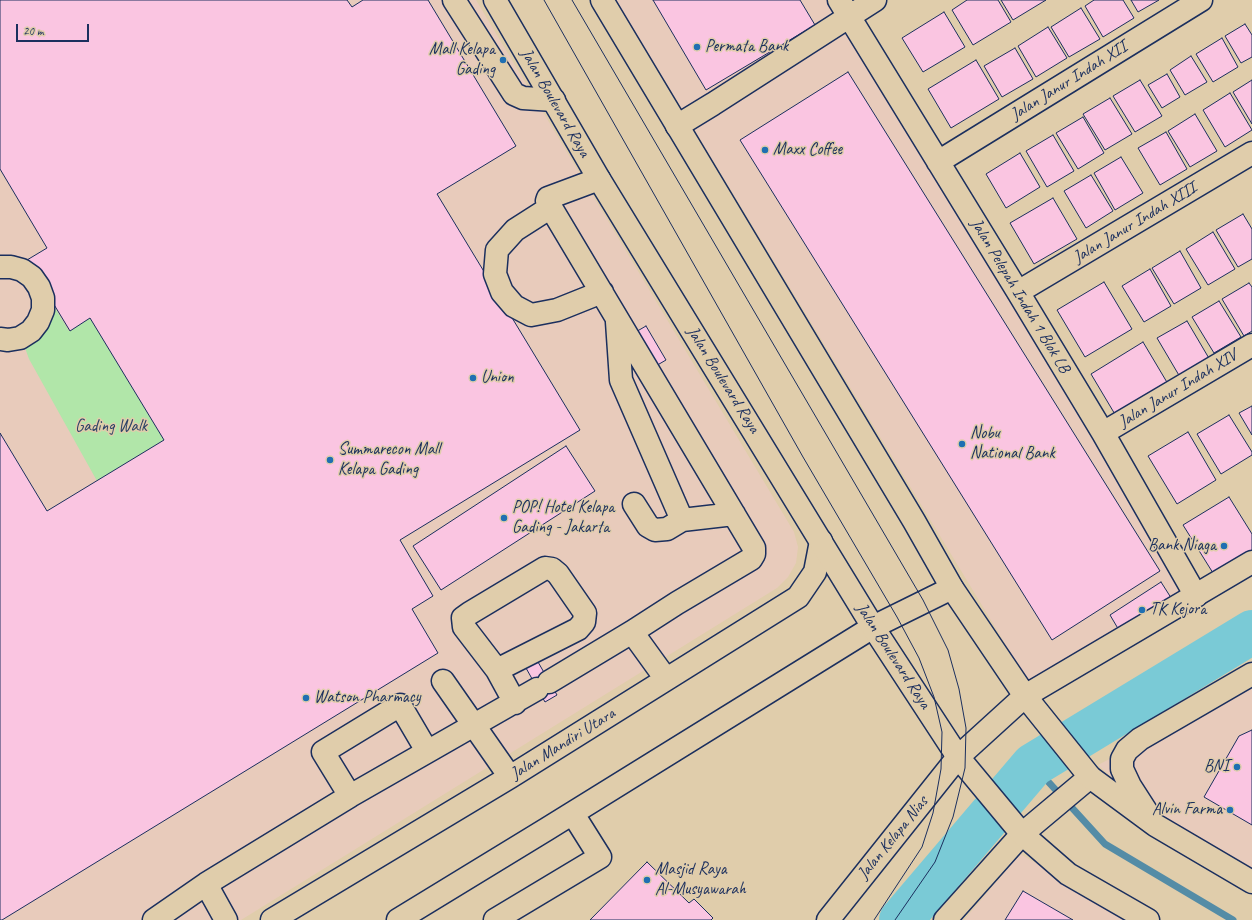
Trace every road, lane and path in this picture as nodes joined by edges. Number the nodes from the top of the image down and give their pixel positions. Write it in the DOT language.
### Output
graph roads {
  1 [pos="454,0"];
  2 [pos="495,0"];
  3 [pos="602,0"];
  4 [pos="875,0"];
  5 [pos="1201,0"];
  6 [pos="844,8"];
  7 [pos="554,100"];
  8 [pos="677,126"];
  9 [pos="1252,153"];
  10 [pos="938,162"];
  11 [pos="599,179"];
  12 [pos="551,207"];
  13 [pos="0,267"];
  14 [pos="602,292"];
  15 [pos="1018,292"];
  16 [pos="617,319"];
  17 [pos="0,339"];
  18 [pos="1252,345"];
  19 [pos="1103,433"];
  20 [pos="634,504"];
  21 [pos="734,514"];
  22 [pos="682,520"];
  23 [pos="821,541"];
  24 [pos="1252,562"];
  25 [pos="952,588"];
  26 [pos="1196,596"];
  27 [pos="873,627"];
  28 [pos="632,632"];
  29 [pos="497,670"];
  30 [pos="1252,674"];
  31 [pos="666,679"];
  32 [pos="442,681"];
  33 [pos="1025,696"];
  34 [pos="515,702"];
  35 [pos="473,726"];
  36 [pos="427,751"];
  37 [pos="958,757"];
  38 [pos="510,777"];
  39 [pos="1083,783"];
  40 [pos="350,796"];
  41 [pos="573,814"];
  42 [pos="1155,825"];
  43 [pos="1019,830"];
  44 [pos="1252,882"];
  45 [pos="206,884"];
  46 [pos="154,920"];
  47 [pos="226,920"];
  48 [pos="272,920"];
  49 [pos="398,920"];
  50 [pos="495,920"];
  51 [pos="828,920"];
  52 [pos="945,920"];
  53 [pos="1148,920"];
  1 -- 7 [label="street"];
  2 -- 7 [label="street, Jalan Boulevard Raya"];
  3 -- 8 [label="street"];
  4 -- 6 [label="street"];
  5 -- 10 [label="street, Jalan Janur Indah XII"];
  6 -- 8 [label="street"];
  6 -- 10 [label="street, Jalan Pelepah Indah 1 Blok LB"];
  7 -- 11 [label="street, Jalan Boulevard Raya"];
  8 -- 25 [label="street"];
  9 -- 15 [label="street, Jalan Janur Indah XIII"];
  10 -- 15 [label="street, Jalan Pelepah Indah 1 Blok LB"];
  11 -- 12 [label="street"];
  11 -- 23 [label="street, Jalan Boulevard Raya"];
  12 -- 14 [label="street"];
  12 -- 14 [label="street"];
  13 -- 17 [label="street"];
  14 -- 16 [label="street"];
  15 -- 19 [label="street, Jalan Pelepah Indah 1 Blok LB"];
  16 -- 21 [label="street"];
  16 -- 22 [label="street"];
  18 -- 19 [label="street, Jalan Janur Indah XIV"];
  19 -- 26 [label="street, Jalan Pelepah Indah 1 Blok LB"];
  20 -- 22 [label="street"];
  21 -- 22 [label="street"];
  21 -- 28 [label="street"];
  23 -- 27 [label="street, Jalan Boulevard Raya"];
  23 -- 31 [label="street, Jalan Mandiri Utara"];
  24 -- 26 [label="street, Jalan Kelapa Nias"];
  25 -- 27 [label="street"];
  25 -- 33 [label="street"];
  26 -- 33 [label="street, Jalan Kelapa Nias"];
  27 -- 37 [label="street, Jalan Boulevard Raya"];
  27 -- 41 [label="street"];
  28 -- 31 [label="street"];
  28 -- 34 [label="street"];
  29 -- 29 [label="street"];
  29 -- 34 [label="street"];
  30 -- 42 [label="street"];
  31 -- 38 [label="street, Jalan Mandiri Utara"];
  32 -- 35 [label="street"];
  33 -- 37 [label="street, Jalan Kelapa Nias"];
  33 -- 39 [label="street"];
  34 -- 35 [label="street"];
  35 -- 36 [label="street"];
  35 -- 38 [label="street"];
  36 -- 40 [label="street"];
  36 -- 40 [label="street"];
  37 -- 43 [label="street, Jalan Boulevard Raya"];
  37 -- 51 [label="street, Jalan Kelapa Nias"];
  38 -- 48 [label="street, Jalan Mandiri Utara"];
  39 -- 42 [label="street"];
  39 -- 43 [label="street"];
  40 -- 45 [label="street"];
  41 -- 49 [label="street"];
  41 -- 50 [label="street"];
  42 -- 44 [label="street"];
  43 -- 52 [label="street"];
  43 -- 53 [label="street, Jalan Boulevard Raya"];
  45 -- 46 [label="street"];
  45 -- 47 [label="street"];
}
